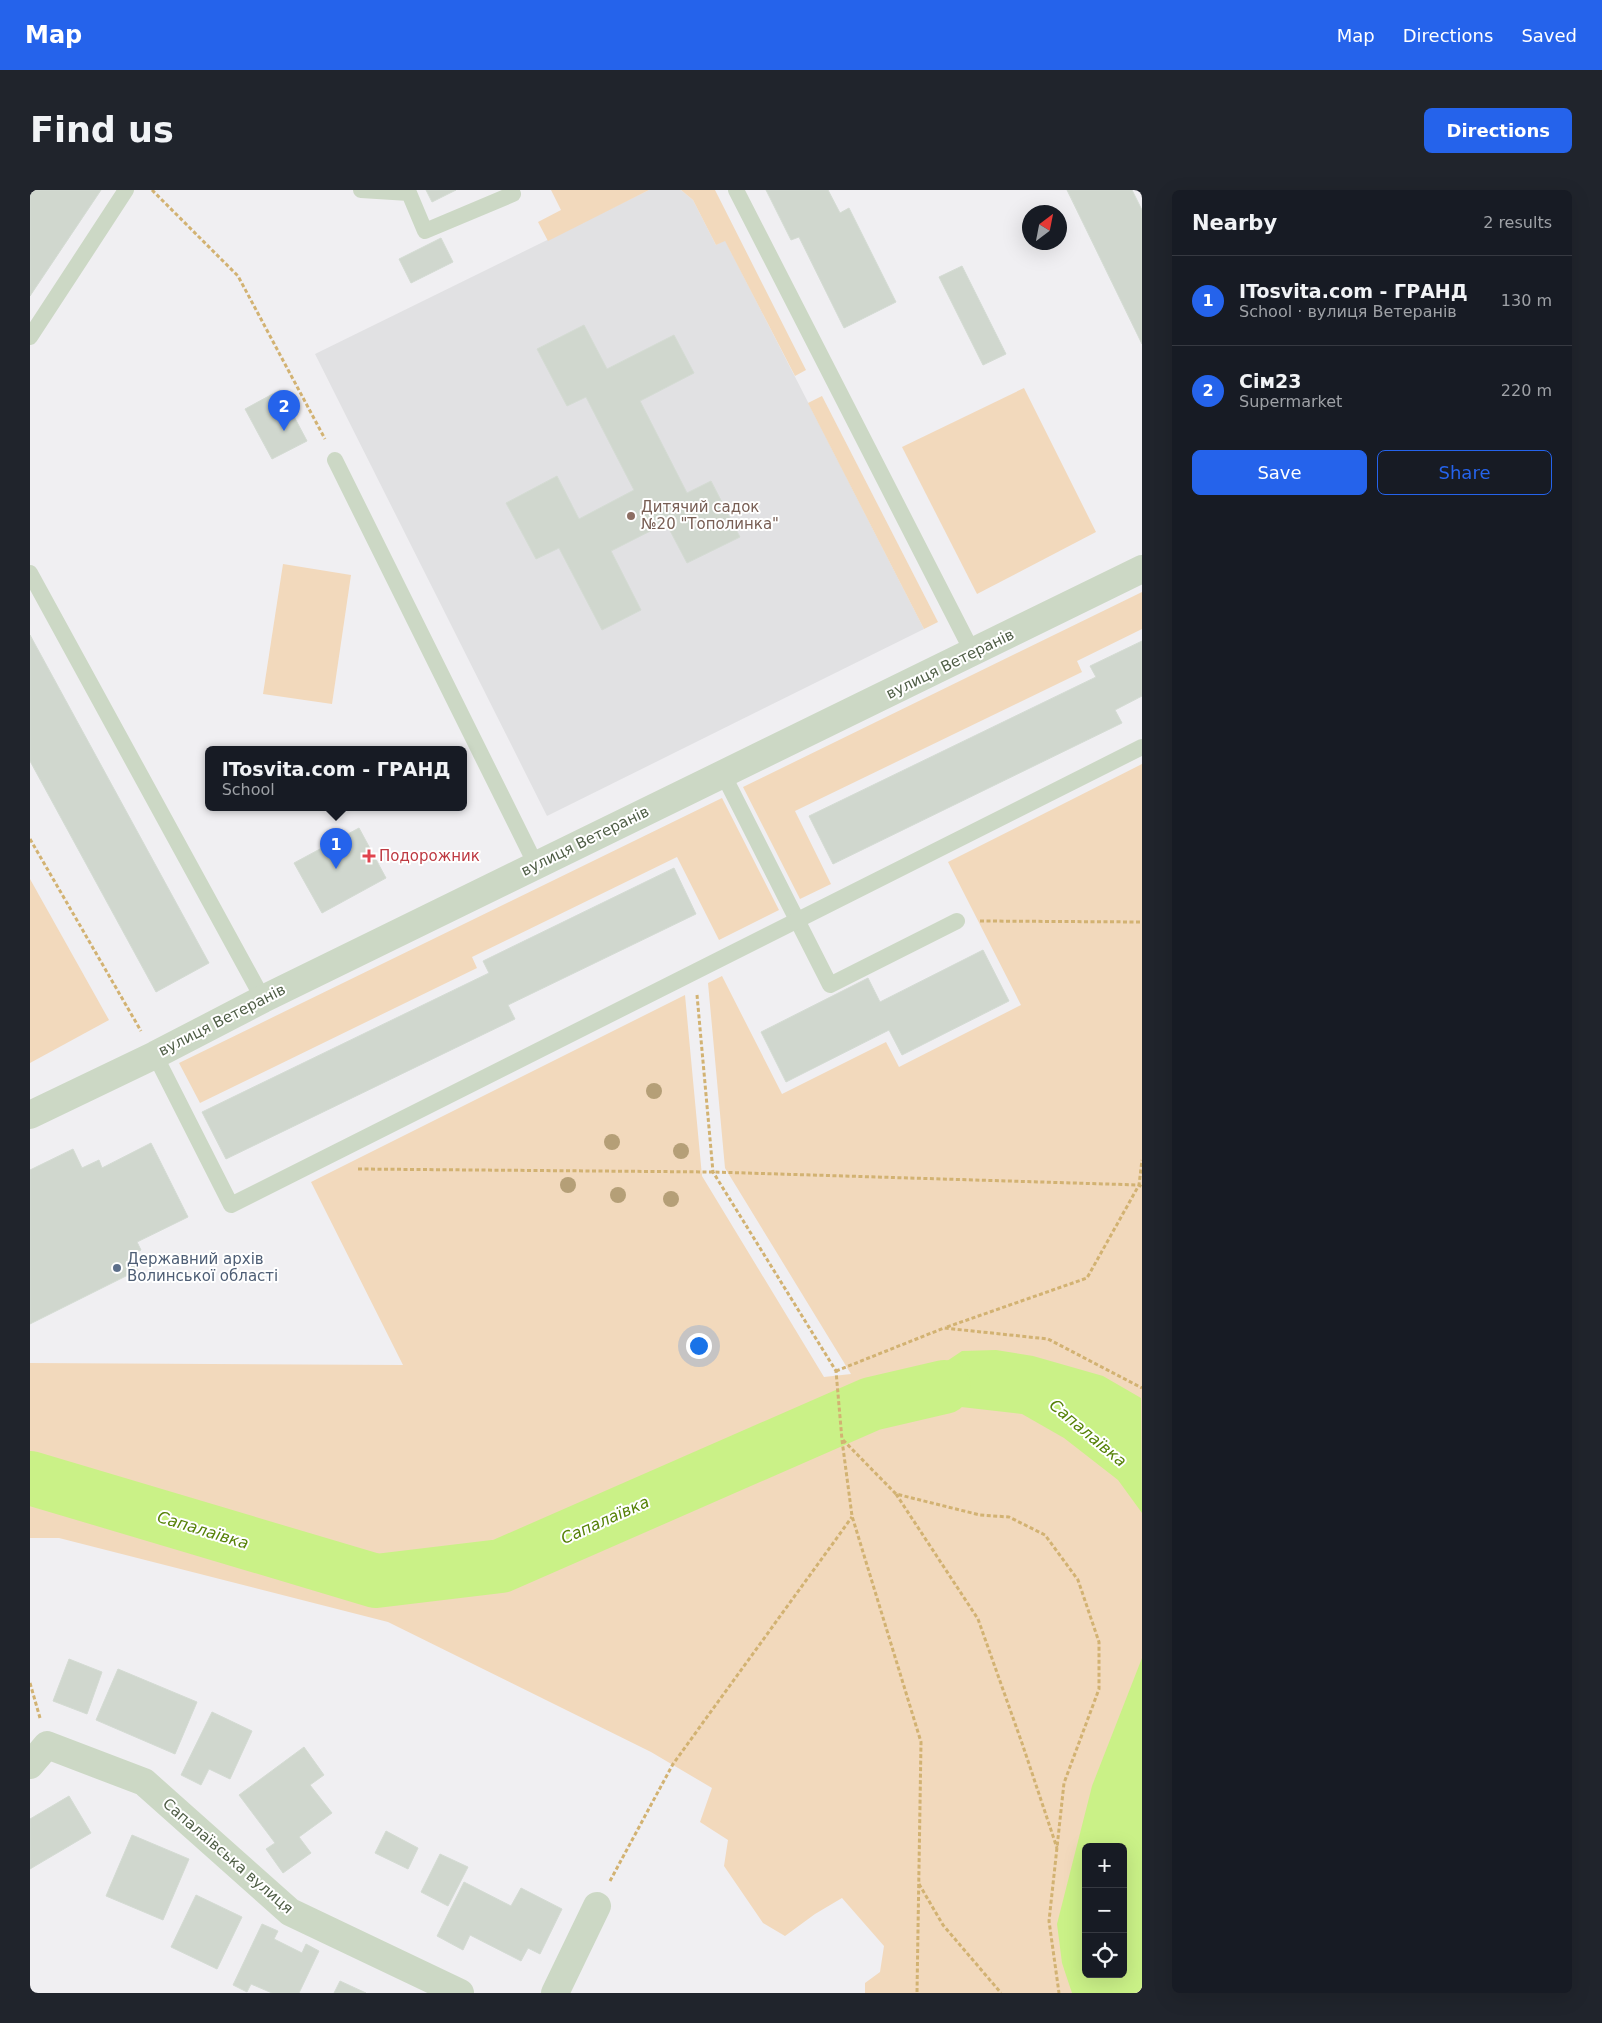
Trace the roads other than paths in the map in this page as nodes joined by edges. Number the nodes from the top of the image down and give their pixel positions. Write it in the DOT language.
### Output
graph roads {
  1 [pos="126,190"];
  2 [pos="361,190"];
  3 [pos="511,190"];
  4 [pos="736,190"];
  5 [pos="30,337"];
  6 [pos="336,460"];
  7 [pos="1142,570"];
  8 [pos="30,572"];
  9 [pos="973,653"];
  10 [pos="1142,747"];
  11 [pos="723,774"];
  12 [pos="536,866"];
  13 [pos="797,920"];
  14 [pos="957,921"];
  15 [pos="263,998"];
  16 [pos="155,1055"];
  17 [pos="30,1115"];
  18 [pos="39,1755"];
  19 [pos="597,1906"];
  20 [pos="460,1993"];
  21 [pos="555,1993"];
  1 -- 5 [label="lane"];
  2 -- 3 [label="lane"];
  4 -- 9 [label="lane"];
  6 -- 12 [label="lane"];
  7 -- 9 [label="street, вулиця Ветеранів"];
  8 -- 15 [label="lane"];
  9 -- 11 [label="street, вулиця Ветеранів"];
  10 -- 13 [label="lane"];
  11 -- 12 [label="street, вулиця Ветеранів"];
  11 -- 13 [label="lane"];
  12 -- 15 [label="street, вулиця Ветеранів"];
  13 -- 14 [label="lane"];
  13 -- 16 [label="lane"];
  15 -- 16 [label="street, вулиця Ветеранів"];
  16 -- 17 [label="street, вулиця Ветеранів"];
  18 -- 20 [label="street, Сапалаївська вулиця"];
  19 -- 21 [label="street"];
}
